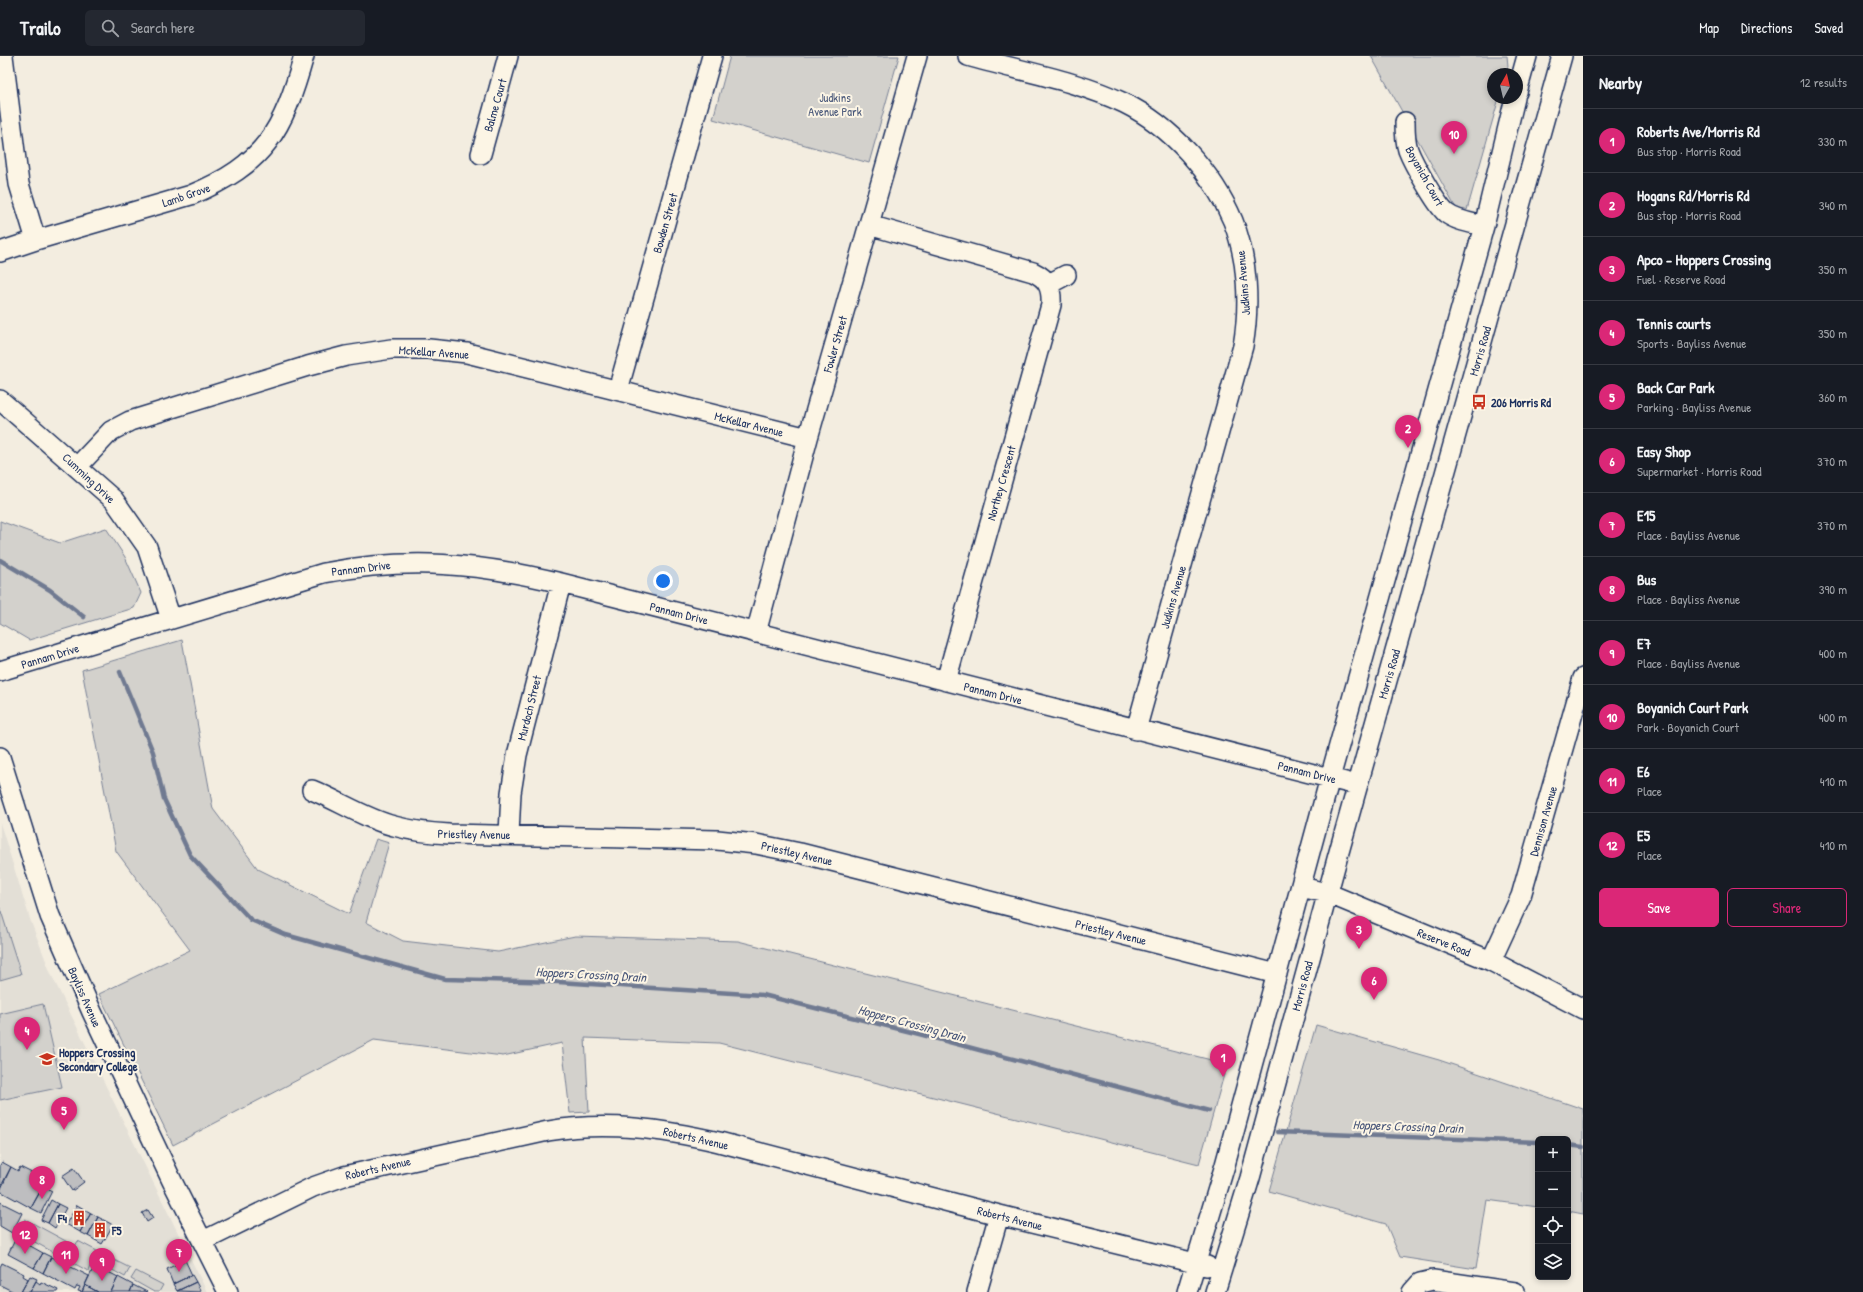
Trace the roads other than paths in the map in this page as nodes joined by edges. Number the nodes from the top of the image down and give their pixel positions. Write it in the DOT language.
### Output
graph roads {
  1 [pos="3,56"];
  2 [pos="304,56"];
  3 [pos="508,56"];
  4 [pos="712,56"];
  5 [pos="917,56"];
  6 [pos="968,56"];
  7 [pos="1514,56"];
  8 [pos="1526,56"];
  9 [pos="1562,56"];
  10 [pos="1022,63"];
  11 [pos="1514,68"];
  12 [pos="1523,68"];
  13 [pos="1511,104"];
  14 [pos="1514,104"];
  15 [pos="1510,121"];
  16 [pos="1405,122"];
  17 [pos="481,154"];
  18 [pos="869,225"];
  19 [pos="1484,226"];
  20 [pos="36,240"];
  21 [pos="0,252"];
  22 [pos="1066,275"];
  23 [pos="1049,284"];
  24 [pos="618,390"];
  25 [pos="0,400"];
  26 [pos="808,438"];
  27 [pos="77,466"];
  28 [pos="561,583"];
  29 [pos="171,619"];
  30 [pos="756,633"];
  31 [pos="0,671"];
  32 [pos="1583,678"];
  33 [pos="946,682"];
  34 [pos="1136,730"];
  35 [pos="0,757"];
  36 [pos="1330,778"];
  37 [pos="1357,785"];
  38 [pos="312,790"];
  39 [pos="509,834"];
  40 [pos="1301,887"];
  41 [pos="1327,893"];
  42 [pos="1490,961"];
  43 [pos="1277,974"];
  44 [pos="1583,1009"];
  45 [pos="999,1215"];
  46 [pos="203,1241"];
  47 [pos="1195,1263"];
  48 [pos="1221,1270"];
  49 [pos="228,1292"];
  50 [pos="977,1292"];
  51 [pos="1187,1292"];
  52 [pos="1215,1292"];
  53 [pos="1412,1292"];
  54 [pos="1514,1292"];
  1 -- 20 [label="street"];
  2 -- 20 [label="street, Lamb Grove"];
  3 -- 17 [label="street, Balme Court"];
  4 -- 24 [label="street, Bowden Street"];
  5 -- 18 [label="street, Fowler Street"];
  6 -- 10 [label="street, Judkins Avenue"];
  7 -- 11 [label="street"];
  8 -- 12 [label="street"];
  9 -- 37 [label="street, Morris Road"];
  10 -- 34 [label="street, Judkins Avenue"];
  13 -- 15 [label="street"];
  14 -- 15 [label="street"];
  15 -- 19 [label="street"];
  16 -- 19 [label="street, Boyanich Court"];
  18 -- 23 [label="street"];
  18 -- 26 [label="street, Fowler Street"];
  19 -- 36 [label="street"];
  20 -- 21 [label="street, Lamb Grove"];
  22 -- 23 [label="street"];
  23 -- 33 [label="street, Northey Crescent"];
  24 -- 26 [label="street, McKellar Avenue"];
  24 -- 27 [label="street, McKellar Avenue"];
  25 -- 27 [label="street, Cumming Drive"];
  26 -- 30 [label="street, Fowler Street"];
  27 -- 29 [label="street, Cumming Drive"];
  28 -- 29 [label="street, Pannam Drive"];
  28 -- 30 [label="street, Pannam Drive"];
  28 -- 39 [label="street, Murdoch Street"];
  29 -- 31 [label="street, Pannam Drive"];
  30 -- 33 [label="street, Pannam Drive"];
  32 -- 42 [label="street, Dennison Avenue"];
  33 -- 34 [label="street, Pannam Drive"];
  34 -- 36 [label="street, Pannam Drive"];
  35 -- 46 [label="street, Bayliss Avenue"];
  36 -- 37 [label="street, Pannam Drive"];
  36 -- 40 [label="street"];
  37 -- 41 [label="street, Morris Road"];
  38 -- 39 [label="street, Priestley Avenue"];
  39 -- 43 [label="street, Priestley Avenue"];
  40 -- 41 [label="street, Reserve Road"];
  40 -- 43 [label="street"];
  41 -- 42 [label="street, Reserve Road"];
  41 -- 48 [label="street, Morris Road"];
  42 -- 44 [label="street, Reserve Road"];
  43 -- 47 [label="street"];
  45 -- 46 [label="street, Roberts Avenue"];
  45 -- 47 [label="street, Roberts Avenue"];
  45 -- 50 [label="street"];
  46 -- 49 [label="street, Bayliss Avenue"];
  47 -- 48 [label="street, Roberts Avenue"];
  47 -- 51 [label="street"];
  48 -- 52 [label="street, Morris Road"];
  53 -- 54 [label="street"];
}
